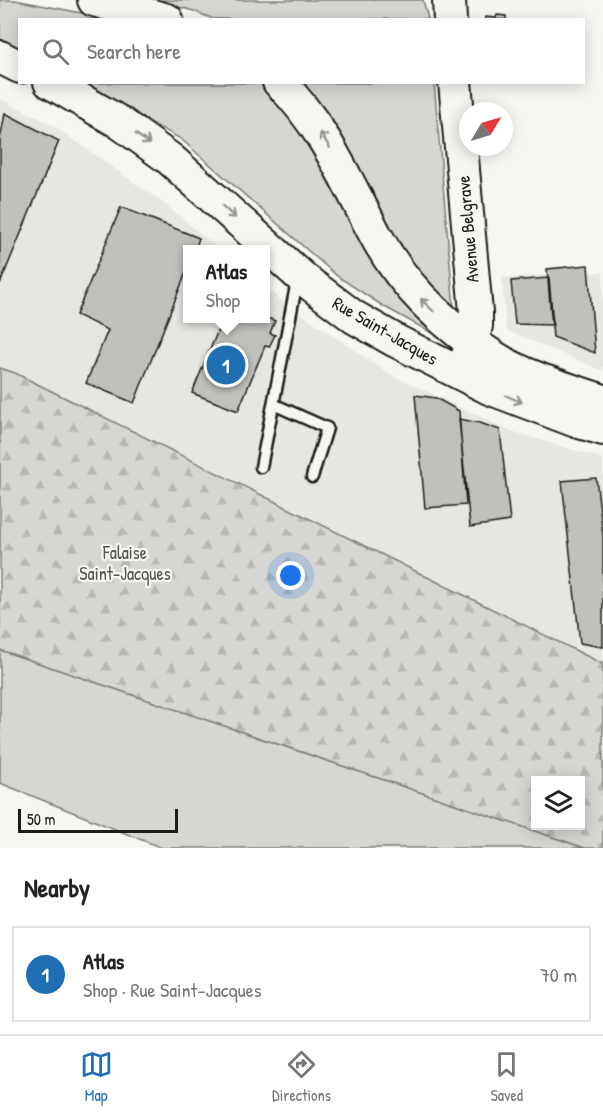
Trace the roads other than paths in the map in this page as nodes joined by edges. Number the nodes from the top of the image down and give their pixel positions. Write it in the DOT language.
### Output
graph roads {
  1 [pos="94,0"];
  2 [pos="449,0"];
  3 [pos="160,18"];
  4 [pos="450,18"];
  5 [pos="0,57"];
  6 [pos="18,66"];
  7 [pos="53,84"];
  8 [pos="281,84"];
  9 [pos="455,84"];
  10 [pos="265,245"];
  11 [pos="270,250"];
  12 [pos="298,275"];
  13 [pos="472,342"];
  14 [pos="461,374"];
  15 [pos="603,401"];
  16 [pos="273,405"];
  17 [pos="603,429"];
  18 [pos="261,467"];
  19 [pos="312,477"];
  1 -- 3 [label="main road"];
  2 -- 4 [label="main road"];
  5 -- 6 [label="main road"];
  7 -- 10 [label="main road, Rue Saint-Jacques, one-way"];
  13 -- 8 [label="main road, Rue Saint-Jacques, one-way"];
  9 -- 13 [label="main road, Avenue Belgrave"];
  11 -- 12 [label="main road, Rue Saint-Jacques, one-way"];
  12 -- 14 [label="main road, Rue Saint-Jacques"];
  12 -- 16 [label="lane"];
  13 -- 14 [label="main road, Avenue Belgrave"];
  13 -- 15 [label="main road, Rue Saint-Jacques"];
  14 -- 17 [label="main road, Rue Saint-Jacques, one-way"];
  16 -- 18 [label="lane"];
  16 -- 19 [label="lane"];
}
